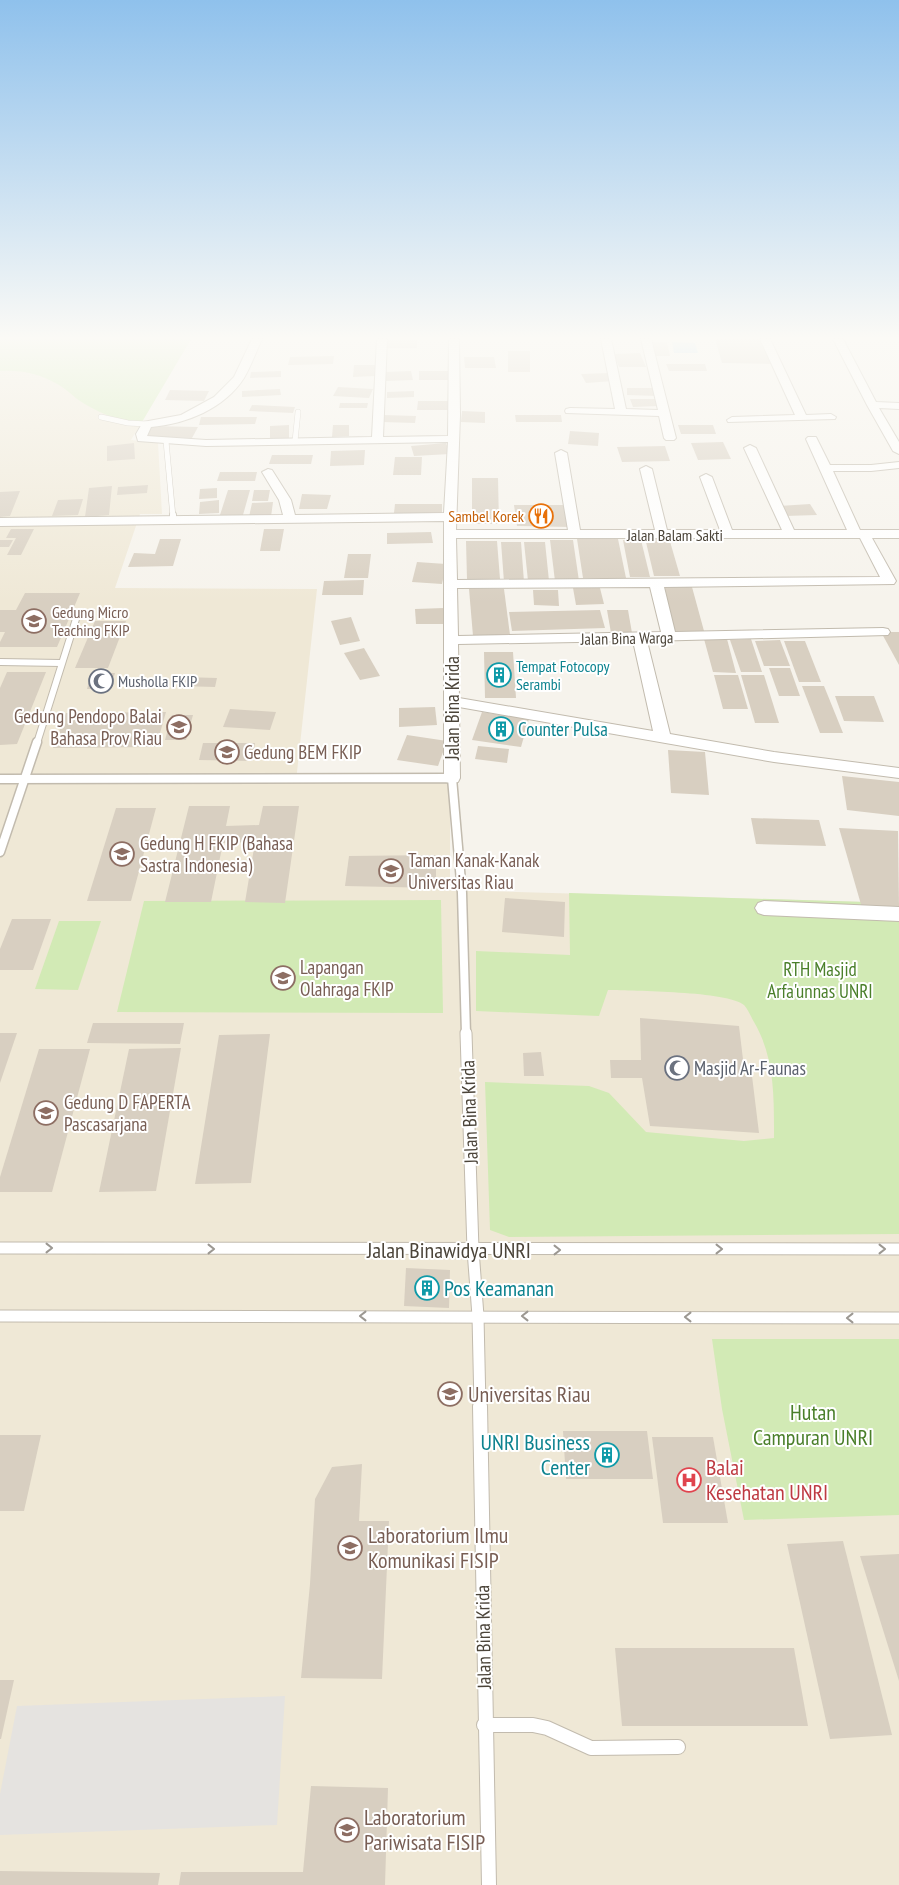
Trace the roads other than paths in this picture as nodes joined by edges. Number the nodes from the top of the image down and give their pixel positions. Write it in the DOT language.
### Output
graph roads {
  1 [pos="145,427"];
  2 [pos="296,427"];
  3 [pos="378,427"];
  4 [pos="455,427"];
  5 [pos="667,427"];
  6 [pos="885,427"];
  7 [pos="670,438"];
  8 [pos="454,439"];
  9 [pos="812,439"];
  10 [pos="377,440"];
  11 [pos="166,441"];
  12 [pos="295,441"];
  13 [pos="750,448"];
  14 [pos="899,451"];
  15 [pos="561,453"];
  16 [pos="899,465"];
  17 [pos="826,468"];
  18 [pos="646,469"];
  19 [pos="268,472"];
  20 [pos="706,477"];
  21 [pos="450,517"];
  22 [pos="290,519"];
  23 [pos="173,521"];
  24 [pos="0,522"];
  25 [pos="451,534"];
  26 [pos="859,534"];
  27 [pos="899,534"];
  28 [pos="575,535"];
  29 [pos="662,535"];
  30 [pos="728,535"];
  31 [pos="790,535"];
  32 [pos="656,582"];
  33 [pos="452,584"];
  34 [pos="76,619"];
  35 [pos="883,632"];
  36 [pos="669,637"];
  37 [pos="639,638"];
  38 [pos="451,640"];
  39 [pos="0,662"];
  40 [pos="61,663"];
  41 [pos="452,701"];
  42 [pos="663,739"];
  43 [pos="899,773"];
  44 [pos="452,778"];
  45 [pos="0,779"];
  46 [pos="26,780"];
  47 [pos="0,852"];
  48 [pos="764,908"];
  49 [pos="899,914"];
  50 [pos="0,1248"];
  51 [pos="899,1249"];
  52 [pos="473,1250"];
  53 [pos="0,1316"];
  54 [pos="478,1316"];
  55 [pos="899,1318"];
  56 [pos="484,1725"];
  57 [pos="678,1747"];
  58 [pos="489,1885"];
  1 -- 11 [label="street"];
  2 -- 12 [label="lane"];
  3 -- 10 [label="street"];
  4 -- 8 [label="street, Jalan Bina Krida"];
  5 -- 7 [label="street"];
  6 -- 14 [label="street"];
  8 -- 10 [label="street"];
  8 -- 21 [label="street, Jalan Bina Krida"];
  9 -- 17 [label="street"];
  10 -- 12 [label="street"];
  11 -- 12 [label="street"];
  11 -- 23 [label="lane"];
  13 -- 31 [label="street"];
  15 -- 28 [label="street"];
  16 -- 17 [label="street"];
  17 -- 26 [label="street"];
  18 -- 29 [label="street"];
  19 -- 22 [label="street"];
  20 -- 30 [label="street"];
  21 -- 22 [label="street"];
  21 -- 25 [label="street, Jalan Bina Krida"];
  22 -- 23 [label="street"];
  23 -- 24 [label="street"];
  25 -- 28 [label="street, Jalan Balam Sakti"];
  25 -- 33 [label="street, Jalan Bina Krida"];
  26 -- 27 [label="street, Jalan Balam Sakti"];
  26 -- 31 [label="street, Jalan Balam Sakti"];
  26 -- 32 [label="street"];
  28 -- 29 [label="street, Jalan Balam Sakti"];
  29 -- 30 [label="street, Jalan Balam Sakti"];
  30 -- 31 [label="street, Jalan Balam Sakti"];
  32 -- 33 [label="street"];
  32 -- 36 [label="street"];
  33 -- 38 [label="street, Jalan Bina Krida"];
  34 -- 40 [label="lane"];
  35 -- 36 [label="street, Jalan Bina Warga"];
  36 -- 37 [label="street, Jalan Bina Warga"];
  37 -- 38 [label="street, Jalan Bina Warga"];
  37 -- 42 [label="street"];
  38 -- 41 [label="street, Jalan Bina Krida"];
  39 -- 40 [label="lane"];
  40 -- 46 [label="lane"];
  41 -- 42 [label="street"];
  41 -- 44 [label="street, Jalan Bina Krida"];
  42 -- 43 [label="street"];
  44 -- 46 [label="lane"];
  44 -- 52 [label="lane, Jalan Bina Krida"];
  45 -- 46 [label="lane"];
  46 -- 47 [label="lane"];
  48 -- 49 [label="street"];
  50 -- 52 [label="lane, Jalan Binawidya UNRI, one-way"];
  52 -- 51 [label="lane, Jalan Binawidya UNRI, one-way"];
  52 -- 54 [label="lane, Jalan Bina Krida"];
  54 -- 53 [label="lane, one-way"];
  55 -- 54 [label="lane, one-way"];
  54 -- 56 [label="lane, Jalan Bina Krida"];
  56 -- 57 [label="lane"];
  56 -- 58 [label="lane, Jalan Bina Krida"];
}
